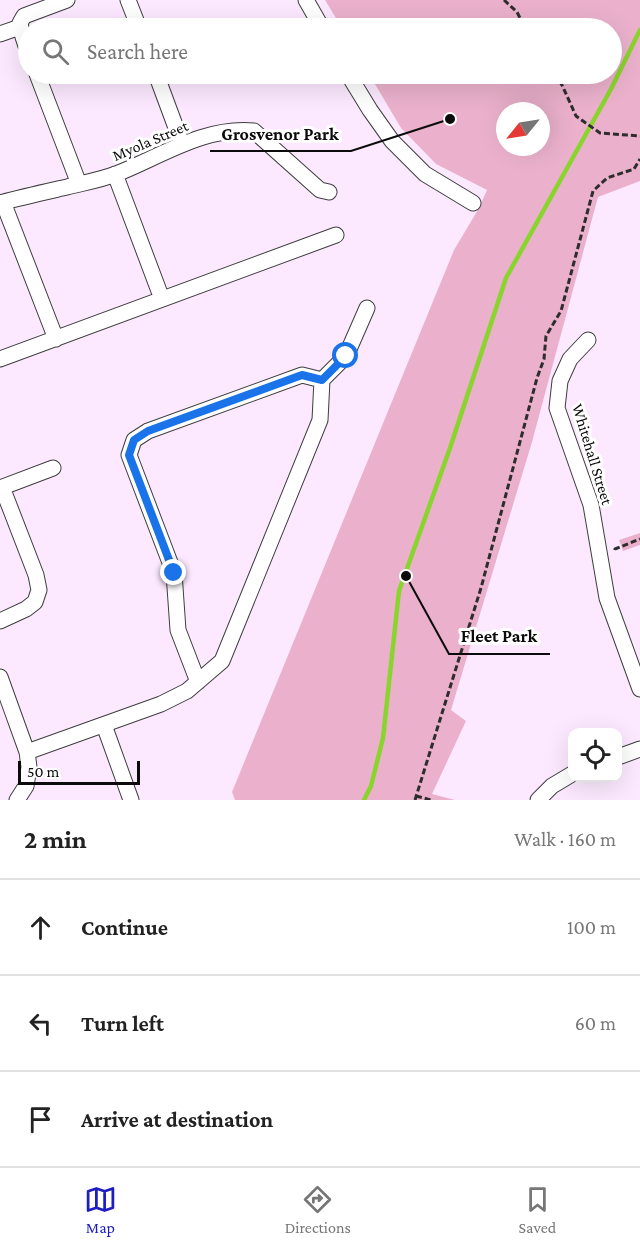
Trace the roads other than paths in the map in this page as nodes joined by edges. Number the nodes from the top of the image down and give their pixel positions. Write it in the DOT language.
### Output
graph roads {
  1 [pos="67,0"];
  2 [pos="128,0"];
  3 [pos="306,0"];
  4 [pos="23,18"];
  5 [pos="135,18"];
  6 [pos="316,18"];
  7 [pos="18,28"];
  8 [pos="0,34"];
  9 [pos="41,84"];
  10 [pos="160,84"];
  11 [pos="354,84"];
  12 [pos="182,144"];
  13 [pos="115,174"];
  14 [pos="79,184"];
  15 [pos="329,192"];
  16 [pos="2,202"];
  17 [pos="473,203"];
  18 [pos="336,235"];
  19 [pos="162,299"];
  20 [pos="367,308"];
  21 [pos="56,339"];
  22 [pos="588,340"];
  23 [pos="0,359"];
  24 [pos="322,380"];
  25 [pos="53,468"];
  26 [pos="1,487"];
  27 [pos="0,621"];
  28 [pos="0,677"];
  29 [pos="198,682"];
  30 [pos="640,689"];
  31 [pos="104,725"];
  32 [pos="640,749"];
  33 [pos="27,752"];
  34 [pos="622,756"];
  35 [pos="568,777"];
  36 [pos="16,800"];
  37 [pos="131,800"];
  38 [pos="538,800"];
  1 -- 4 [label="street"];
  2 -- 5 [label="street"];
  3 -- 6 [label="street"];
  7 -- 8 [label="street"];
  9 -- 14 [label="street"];
  10 -- 12 [label="street"];
  11 -- 17 [label="street"];
  12 -- 13 [label="street, Myola Street"];
  12 -- 15 [label="street, Myola Street"];
  13 -- 14 [label="street, Myola Street"];
  13 -- 19 [label="street"];
  14 -- 16 [label="street, Myola Street"];
  16 -- 21 [label="street"];
  18 -- 19 [label="street"];
  19 -- 21 [label="street"];
  20 -- 24 [label="street"];
  21 -- 23 [label="street"];
  22 -- 30 [label="street, Whitehall Street"];
  24 -- 29 [label="street"];
  24 -- 29 [label="street"];
  25 -- 26 [label="street"];
  26 -- 27 [label="street"];
  28 -- 33 [label="street"];
  29 -- 31 [label="street"];
  31 -- 33 [label="street"];
  31 -- 37 [label="street"];
  32 -- 34 [label="street"];
  33 -- 36 [label="street"];
  35 -- 38 [label="street"];
}
